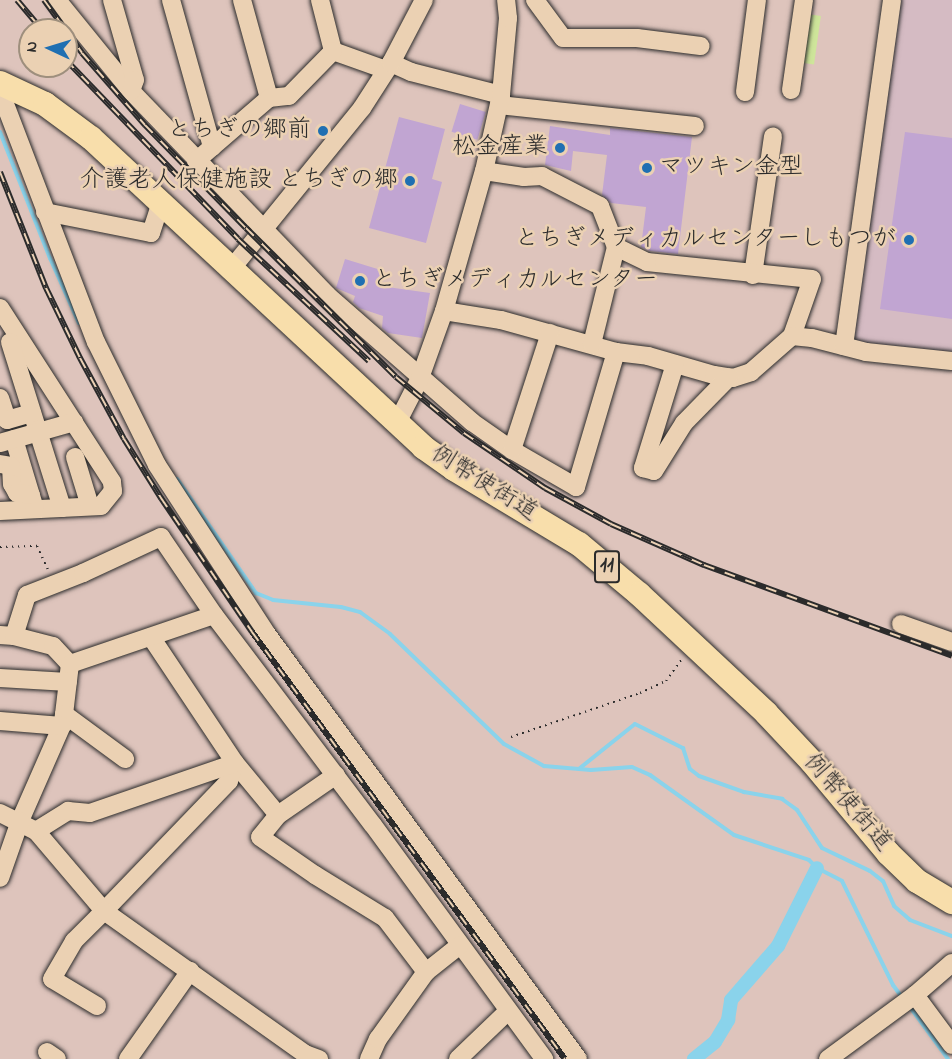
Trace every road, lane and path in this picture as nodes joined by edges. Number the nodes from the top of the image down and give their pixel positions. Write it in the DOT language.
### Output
graph roads {
  1 [pos="112,0"];
  2 [pos="171,0"];
  3 [pos="242,0"];
  4 [pos="320,0"];
  5 [pos="424,0"];
  6 [pos="506,0"];
  7 [pos="536,0"];
  8 [pos="757,0"];
  9 [pos="804,0"];
  10 [pos="892,0"];
  11 [pos="61,1"];
  12 [pos="700,46"];
  13 [pos="333,51"];
  14 [pos="389,66"];
  15 [pos="0,83"];
  16 [pos="791,90"];
  17 [pos="0,91"];
  18 [pos="131,91"];
  19 [pos="745,92"];
  20 [pos="269,98"];
  21 [pos="500,100"];
  22 [pos="695,126"];
  23 [pos="773,136"];
  24 [pos="212,147"];
  25 [pos="196,161"];
  26 [pos="484,171"];
  27 [pos="161,201"];
  28 [pos="45,212"];
  29 [pos="263,230"];
  30 [pos="616,247"];
  31 [pos="232,268"];
  32 [pos="753,274"];
  33 [pos="0,308"];
  34 [pos="444,311"];
  35 [pos="550,333"];
  36 [pos="792,336"];
  37 [pos="9,342"];
  38 [pos="592,344"];
  39 [pos="844,346"];
  40 [pos="616,352"];
  41 [pos="952,361"];
  42 [pos="675,364"];
  43 [pos="729,377"];
  44 [pos="420,378"];
  45 [pos="0,398"];
  46 [pos="32,413"];
  47 [pos="74,422"];
  48 [pos="397,423"];
  49 [pos="7,441"];
  50 [pos="512,450"];
  51 [pos="21,460"];
  52 [pos="63,463"];
  53 [pos="0,464"];
  54 [pos="56,489"];
  55 [pos="2,499"];
  56 [pos="33,502"];
  57 [pos="90,506"];
  58 [pos="62,508"];
  59 [pos="0,547"];
  60 [pos="54,584"];
  61 [pos="214,615"];
  62 [pos="901,624"];
  63 [pos="151,637"];
  64 [pos="4,639"];
  65 [pos="952,642"];
  66 [pos="691,645"];
  67 [pos="69,673"];
  68 [pos="0,678"];
  69 [pos="63,720"];
  70 [pos="0,721"];
  71 [pos="511,737"];
  72 [pos="125,759"];
  73 [pos="235,763"];
  74 [pos="336,775"];
  75 [pos="0,813"];
  76 [pos="278,815"];
  77 [pos="28,826"];
  78 [pos="0,878"];
  79 [pos="952,902"];
  80 [pos="104,911"];
  81 [pos="460,945"];
  82 [pos="952,963"];
  83 [pos="190,971"];
  84 [pos="426,972"];
  85 [pos="915,995"];
  86 [pos="97,1006"];
  87 [pos="508,1011"];
  88 [pos="952,1045"];
  89 [pos="293,1053"];
  90 [pos="128,1059"];
  91 [pos="319,1059"];
  92 [pos="369,1059"];
  93 [pos="458,1059"];
  94 [pos="544,1059"];
  95 [pos="578,1059"];
  96 [pos="828,1059"];
  1 -- 18 [label="street"];
  2 -- 24 [label="street"];
  3 -- 20 [label="street"];
  4 -- 13 [label="street"];
  5 -- 14 [label="street"];
  6 -- 21 [label="street"];
  7 -- 12 [label="street"];
  8 -- 19 [label="street"];
  9 -- 16 [label="street"];
  10 -- 39 [label="street"];
  11 -- 18 [label="street"];
  13 -- 14 [label="street"];
  13 -- 20 [label="street"];
  14 -- 21 [label="street"];
  14 -- 29 [label="street"];
  15 -- 27 [label="main road, 例幣使街道 / 11"];
  17 -- 28 [label="street"];
  18 -- 25 [label="street"];
  20 -- 24 [label="street"];
  21 -- 22 [label="street"];
  21 -- 26 [label="street"];
  23 -- 32 [label="street"];
  24 -- 25 [label="street"];
  25 -- 29 [label="street"];
  26 -- 30 [label="street"];
  26 -- 34 [label="street"];
  27 -- 28 [label="street"];
  27 -- 31 [label="main road, 例幣使街道 / 11"];
  28 -- 95 [label="street"];
  29 -- 31 [label="street"];
  29 -- 44 [label="street"];
  30 -- 32 [label="street"];
  30 -- 38 [label="street"];
  31 -- 48 [label="main road, 例幣使街道 / 11"];
  32 -- 36 [label="street"];
  33 -- 37 [label="street"];
  34 -- 35 [label="street"];
  34 -- 44 [label="street"];
  35 -- 38 [label="street"];
  35 -- 50 [label="street"];
  36 -- 39 [label="street"];
  36 -- 43 [label="street"];
  37 -- 46 [label="street"];
  37 -- 47 [label="street"];
  38 -- 40 [label="street"];
  39 -- 41 [label="street"];
  40 -- 42 [label="street"];
  40 -- 50 [label="street"];
  42 -- 43 [label="street"];
  42 -- 43 [label="street"];
  44 -- 48 [label="street"];
  44 -- 50 [label="street"];
  45 -- 46 [label="street"];
  46 -- 52 [label="street"];
  47 -- 49 [label="street"];
  47 -- 57 [label="street"];
  48 -- 66 [label="main road, 例幣使街道 / 11"];
  49 -- 51 [label="street"];
  51 -- 54 [label="street"];
  51 -- 56 [label="street"];
  52 -- 54 [label="street"];
  52 -- 57 [label="street"];
  53 -- 56 [label="street"];
  54 -- 58 [label="street"];
  55 -- 56 [label="street"];
  56 -- 58 [label="street"];
  57 -- 58 [label="street"];
  59 -- 60 [label="path"];
  60 -- 61 [label="street"];
  60 -- 64 [label="street"];
  61 -- 63 [label="street"];
  61 -- 74 [label="street"];
  62 -- 65 [label="street"];
  63 -- 67 [label="street"];
  63 -- 73 [label="street"];
  64 -- 67 [label="street"];
  66 -- 71 [label="path"];
  66 -- 79 [label="main road, 例幣使街道 / 11"];
  67 -- 68 [label="street"];
  67 -- 69 [label="street"];
  69 -- 70 [label="street"];
  69 -- 72 [label="street"];
  69 -- 77 [label="street"];
  73 -- 76 [label="street"];
  73 -- 77 [label="street"];
  73 -- 80 [label="street"];
  74 -- 76 [label="street"];
  74 -- 81 [label="street"];
  75 -- 77 [label="street"];
  76 -- 84 [label="street"];
  77 -- 78 [label="street"];
  77 -- 80 [label="street"];
  80 -- 83 [label="street"];
  80 -- 86 [label="street"];
  81 -- 84 [label="street"];
  81 -- 87 [label="street"];
  82 -- 85 [label="street"];
  83 -- 89 [label="street"];
  83 -- 90 [label="street"];
  84 -- 92 [label="street"];
  85 -- 88 [label="street"];
  85 -- 96 [label="street"];
  87 -- 93 [label="street"];
  87 -- 94 [label="street"];
  89 -- 91 [label="street"];
}
